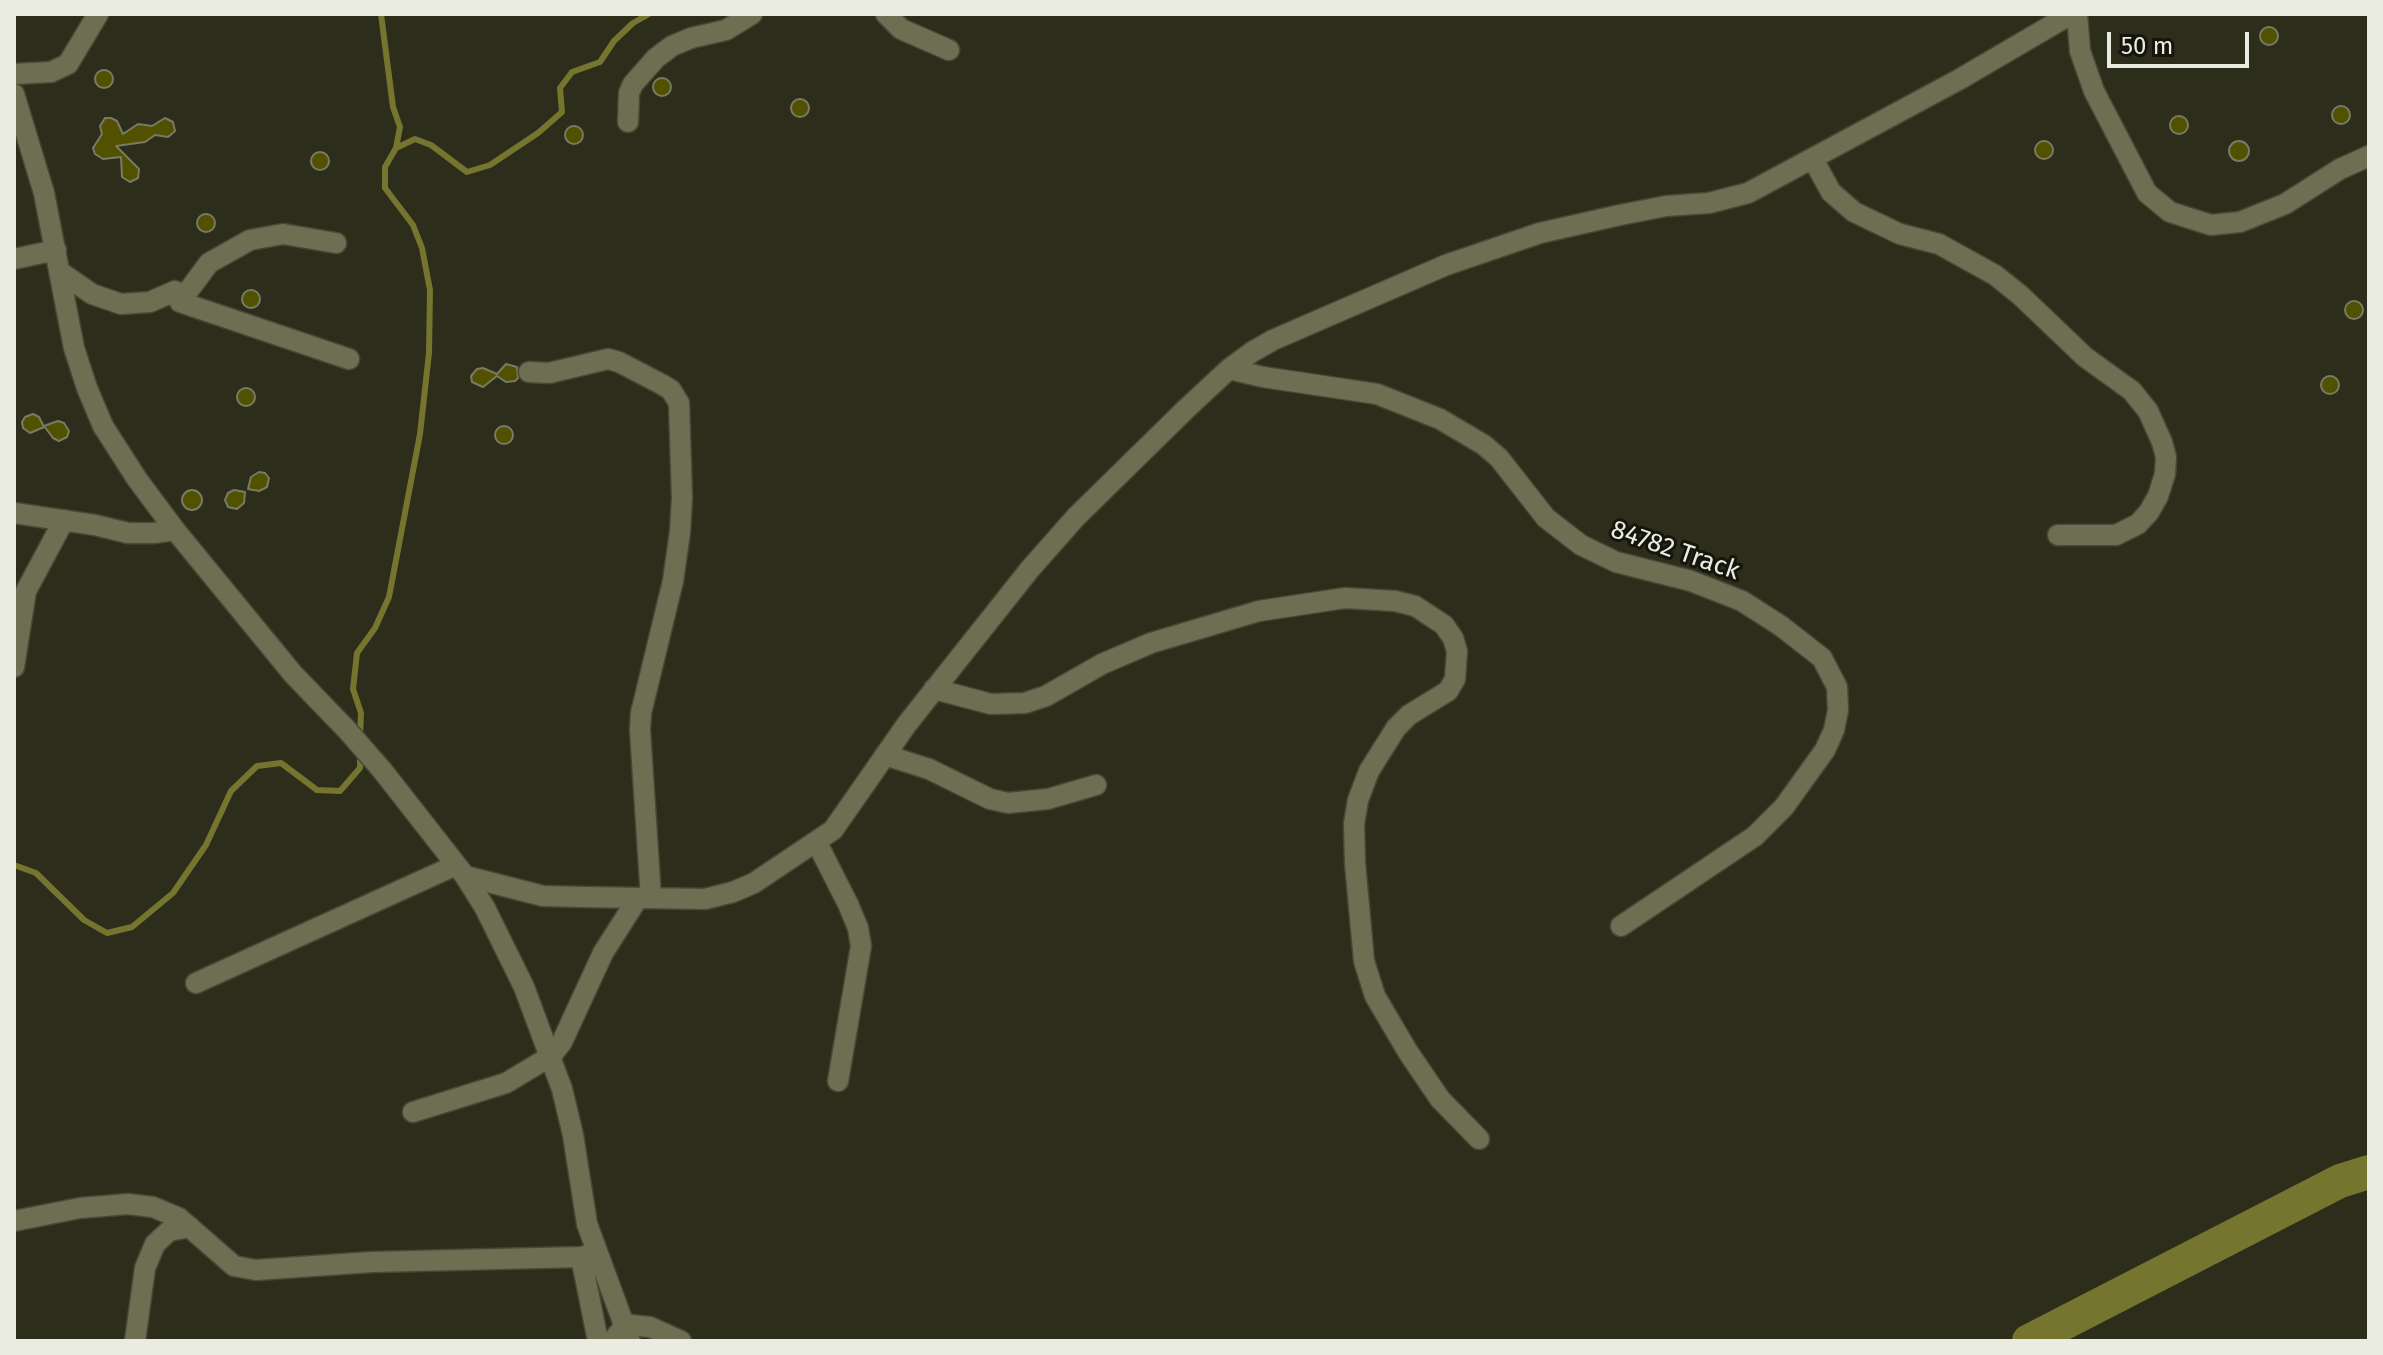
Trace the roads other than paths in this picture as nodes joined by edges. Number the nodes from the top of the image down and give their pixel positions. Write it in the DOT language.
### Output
graph roads {
  1 [pos="98,14"];
  2 [pos="752,14"];
  3 [pos="886,14"];
  4 [pos="2071,14"];
  5 [pos="2077,14"];
  6 [pos="949,50"];
  7 [pos="14,74"];
  8 [pos="14,94"];
  9 [pos="628,122"];
  10 [pos="2369,156"];
  11 [pos="1813,159"];
  12 [pos="336,243"];
  13 [pos="56,250"];
  14 [pos="14,259"];
  15 [pos="60,272"];
  16 [pos="180,302"];
  17 [pos="349,359"];
  18 [pos="1229,369"];
  19 [pos="529,372"];
  20 [pos="14,513"];
  21 [pos="64,520"];
  22 [pos="175,530"];
  23 [pos="2058,535"];
  24 [pos="14,667"];
  25 [pos="934,689"];
  26 [pos="885,755"];
  27 [pos="1096,785"];
  28 [pos="817,843"];
  29 [pos="460,870"];
  30 [pos="645,898"];
  31 [pos="1621,926"];
  32 [pos="196,983"];
  33 [pos="551,1056"];
  34 [pos="838,1081"];
  35 [pos="413,1112"];
  36 [pos="1479,1139"];
  37 [pos="14,1221"];
  38 [pos="190,1227"];
  39 [pos="589,1255"];
  40 [pos="622,1336"];
  41 [pos="135,1341"];
  42 [pos="598,1341"];
  43 [pos="681,1341"];
  1 -- 7 [label="street"];
  2 -- 9 [label="street"];
  3 -- 6 [label="street"];
  4 -- 11 [label="street"];
  5 -- 10 [label="street"];
  8 -- 13 [label="street"];
  11 -- 18 [label="street"];
  11 -- 23 [label="street"];
  12 -- 16 [label="street"];
  13 -- 14 [label="street"];
  13 -- 15 [label="street"];
  15 -- 16 [label="street"];
  15 -- 22 [label="street"];
  16 -- 17 [label="street"];
  18 -- 25 [label="street"];
  18 -- 31 [label="street, 84782 Track"];
  19 -- 30 [label="street"];
  20 -- 21 [label="street"];
  21 -- 22 [label="street"];
  21 -- 24 [label="street"];
  22 -- 29 [label="street"];
  25 -- 26 [label="street"];
  25 -- 36 [label="street"];
  26 -- 27 [label="street"];
  26 -- 28 [label="street"];
  28 -- 30 [label="street"];
  28 -- 34 [label="street"];
  29 -- 30 [label="street"];
  29 -- 32 [label="street"];
  29 -- 33 [label="street"];
  30 -- 33 [label="street"];
  33 -- 35 [label="street"];
  33 -- 39 [label="street"];
  37 -- 38 [label="street"];
  38 -- 39 [label="street"];
  38 -- 41 [label="street"];
  39 -- 40 [label="street"];
  39 -- 42 [label="street"];
  40 -- 43 [label="street"];
}
